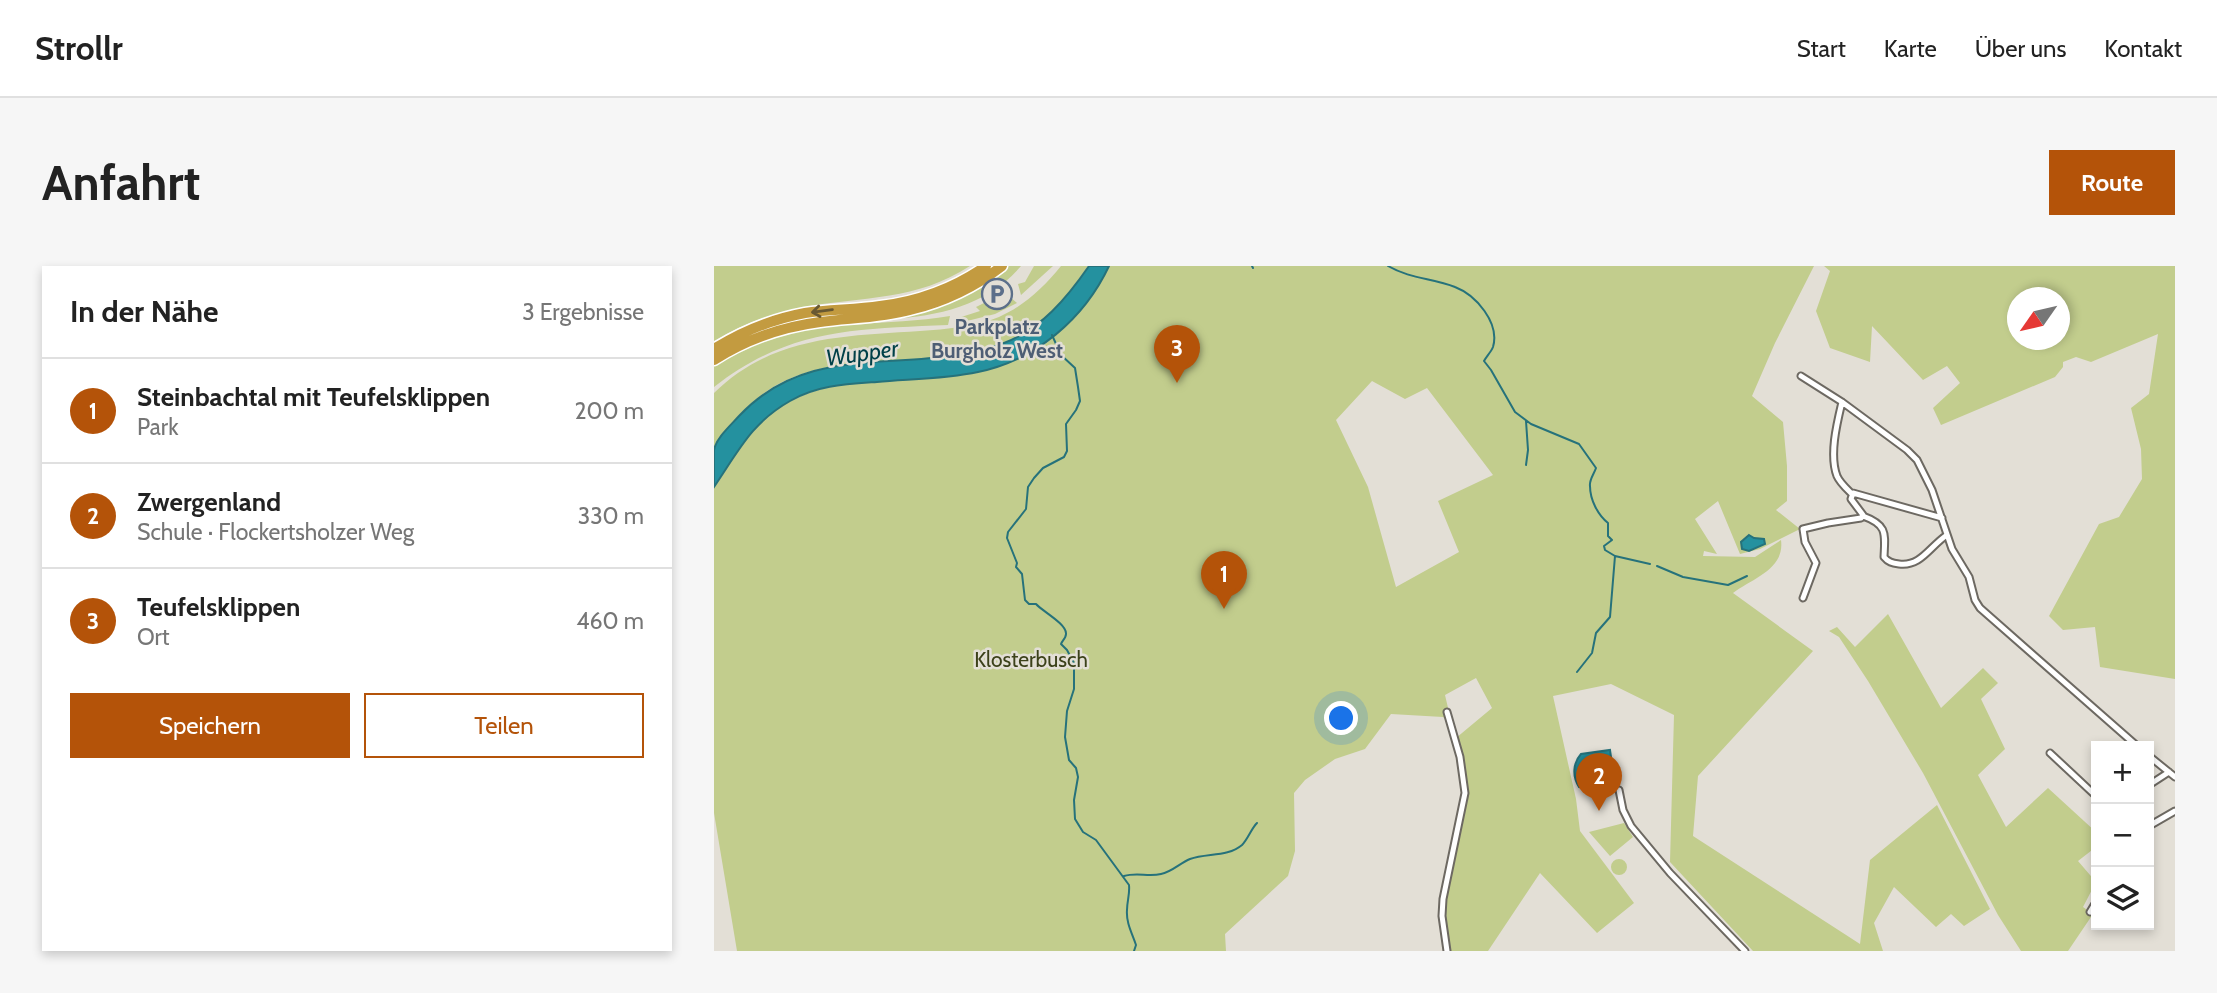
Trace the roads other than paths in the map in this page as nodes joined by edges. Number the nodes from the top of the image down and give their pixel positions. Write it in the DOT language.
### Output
graph roads {
  1 [pos="986,266"];
  2 [pos="1002,266"];
  3 [pos="714,349"];
  4 [pos="714,360"];
  5 [pos="1801,376"];
  6 [pos="1842,402"];
  7 [pos="1852,494"];
  8 [pos="1863,516"];
  9 [pos="1942,518"];
  10 [pos="1947,535"];
  11 [pos="1803,598"];
  12 [pos="1447,712"];
  13 [pos="2131,741"];
  14 [pos="2050,753"];
  15 [pos="2154,759"];
  16 [pos="2169,772"];
  17 [pos="2175,777"];
  18 [pos="2154,782"];
  19 [pos="1619,790"];
  20 [pos="2091,791"];
  21 [pos="2175,811"];
  22 [pos="2154,823"];
  23 [pos="1447,951"];
  24 [pos="1745,951"];
  1 -- 3 [label="highway, one-way"];
  2 -- 4 [label="highway"];
  5 -- 6 [label="street"];
  6 -- 7 [label="street"];
  6 -- 9 [label="street"];
  7 -- 8 [label="street"];
  7 -- 9 [label="street"];
  8 -- 10 [label="street"];
  8 -- 11 [label="street"];
  9 -- 10 [label="street"];
  10 -- 13 [label="street"];
  12 -- 23 [label="street"];
  14 -- 20 [label="street"];
  15 -- 16 [label="street"];
  16 -- 17 [label="street"];
  16 -- 18 [label="street"];
  19 -- 24 [label="street"];
  21 -- 22 [label="street"];
}
